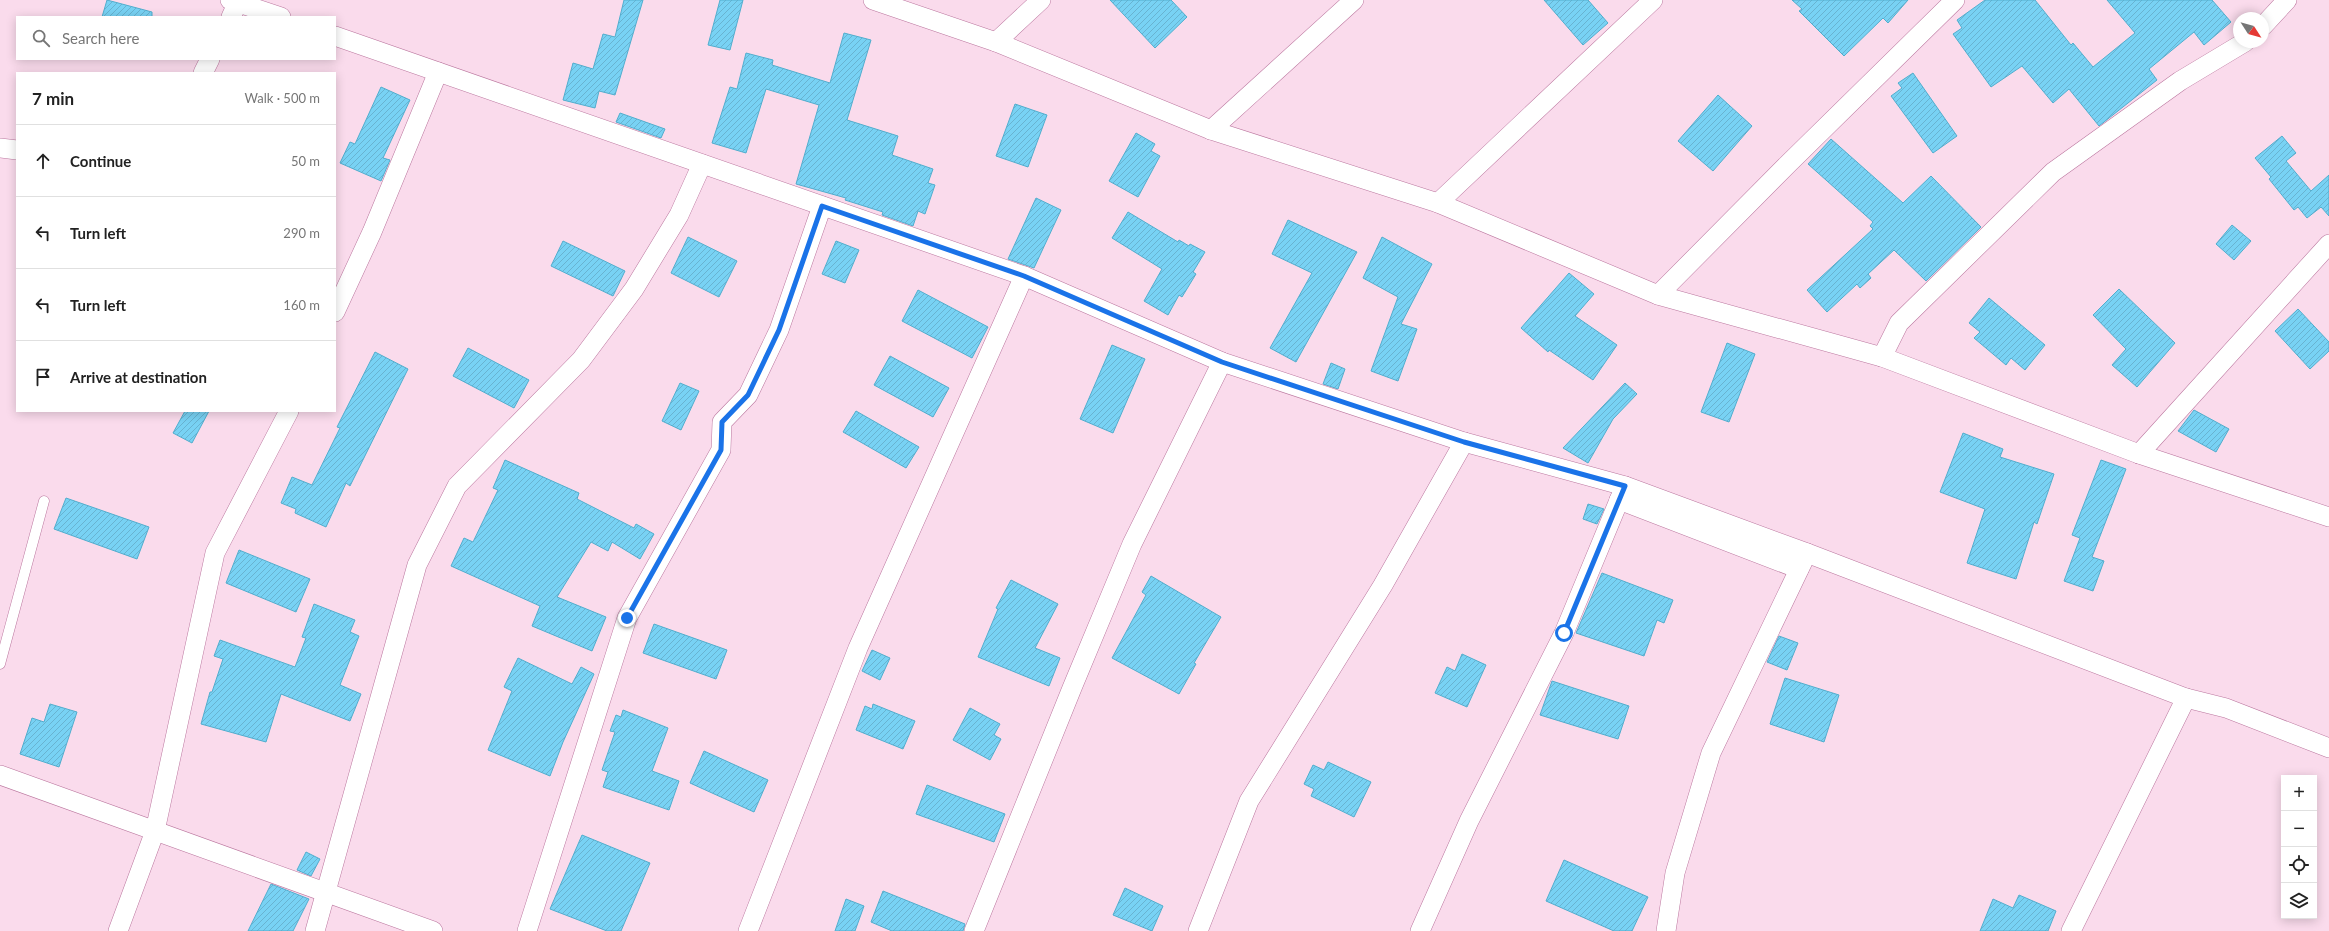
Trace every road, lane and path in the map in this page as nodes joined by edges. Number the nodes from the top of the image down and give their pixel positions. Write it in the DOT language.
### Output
graph roads {
  1 [pos="873,0"];
  2 [pos="1041,0"];
  3 [pos="1354,0"];
  4 [pos="1653,0"];
  5 [pos="1955,0"];
  6 [pos="2287,0"];
  7 [pos="233,6"];
  8 [pos="277,16"];
  9 [pos="2269,20"];
  10 [pos="336,36"];
  11 [pos="996,42"];
  12 [pos="2235,48"];
  13 [pos="210,60"];
  14 [pos="204,72"];
  15 [pos="438,72"];
  16 [pos="1211,130"];
  17 [pos="0,148"];
  18 [pos="16,150"];
  19 [pos="702,164"];
  20 [pos="1438,203"];
  21 [pos="822,206"];
  22 [pos="2329,244"];
  23 [pos="1024,276"];
  24 [pos="1658,295"];
  25 [pos="336,310"];
  26 [pos="1882,357"];
  27 [pos="1222,362"];
  28 [pos="288,412"];
  29 [pos="1464,442"];
  30 [pos="2139,454"];
  31 [pos="1622,493"];
  32 [pos="44,501"];
  33 [pos="2329,517"];
  34 [pos="1803,561"];
  35 [pos="0,664"];
  36 [pos="2186,698"];
  37 [pos="2329,748"];
  38 [pos="0,775"];
  39 [pos="155,831"];
  40 [pos="326,892"];
  41 [pos="118,931"];
  42 [pos="315,931"];
  43 [pos="433,931"];
  44 [pos="527,931"];
  45 [pos="748,931"];
  46 [pos="974,931"];
  47 [pos="1198,931"];
  48 [pos="1420,931"];
  49 [pos="1666,931"];
  50 [pos="2071,931"];
  1 -- 11 [label="street"];
  2 -- 11 [label="street"];
  3 -- 16 [label="street"];
  4 -- 20 [label="street"];
  5 -- 24 [label="street"];
  6 -- 9 [label="street"];
  7 -- 8 [label="street"];
  10 -- 15 [label="street"];
  11 -- 16 [label="street"];
  12 -- 26 [label="street"];
  13 -- 14 [label="street"];
  15 -- 19 [label="street"];
  15 -- 25 [label="street"];
  16 -- 20 [label="street"];
  17 -- 18 [label="street"];
  19 -- 21 [label="street"];
  19 -- 40 [label="street"];
  20 -- 24 [label="street"];
  21 -- 23 [label="street"];
  21 -- 44 [label="street"];
  22 -- 30 [label="street"];
  23 -- 27 [label="street"];
  23 -- 45 [label="street"];
  24 -- 26 [label="street"];
  26 -- 30 [label="street"];
  27 -- 29 [label="street"];
  27 -- 46 [label="street"];
  28 -- 39 [label="street"];
  29 -- 31 [label="street"];
  29 -- 47 [label="street"];
  30 -- 33 [label="street"];
  31 -- 34 [label="street"];
  31 -- 48 [label="street"];
  32 -- 35 [label="lane"];
  34 -- 36 [label="street"];
  34 -- 49 [label="street"];
  36 -- 37 [label="street"];
  36 -- 50 [label="street"];
  38 -- 39 [label="street"];
  39 -- 40 [label="street"];
  39 -- 41 [label="street"];
  40 -- 42 [label="street"];
  40 -- 43 [label="street"];
}
